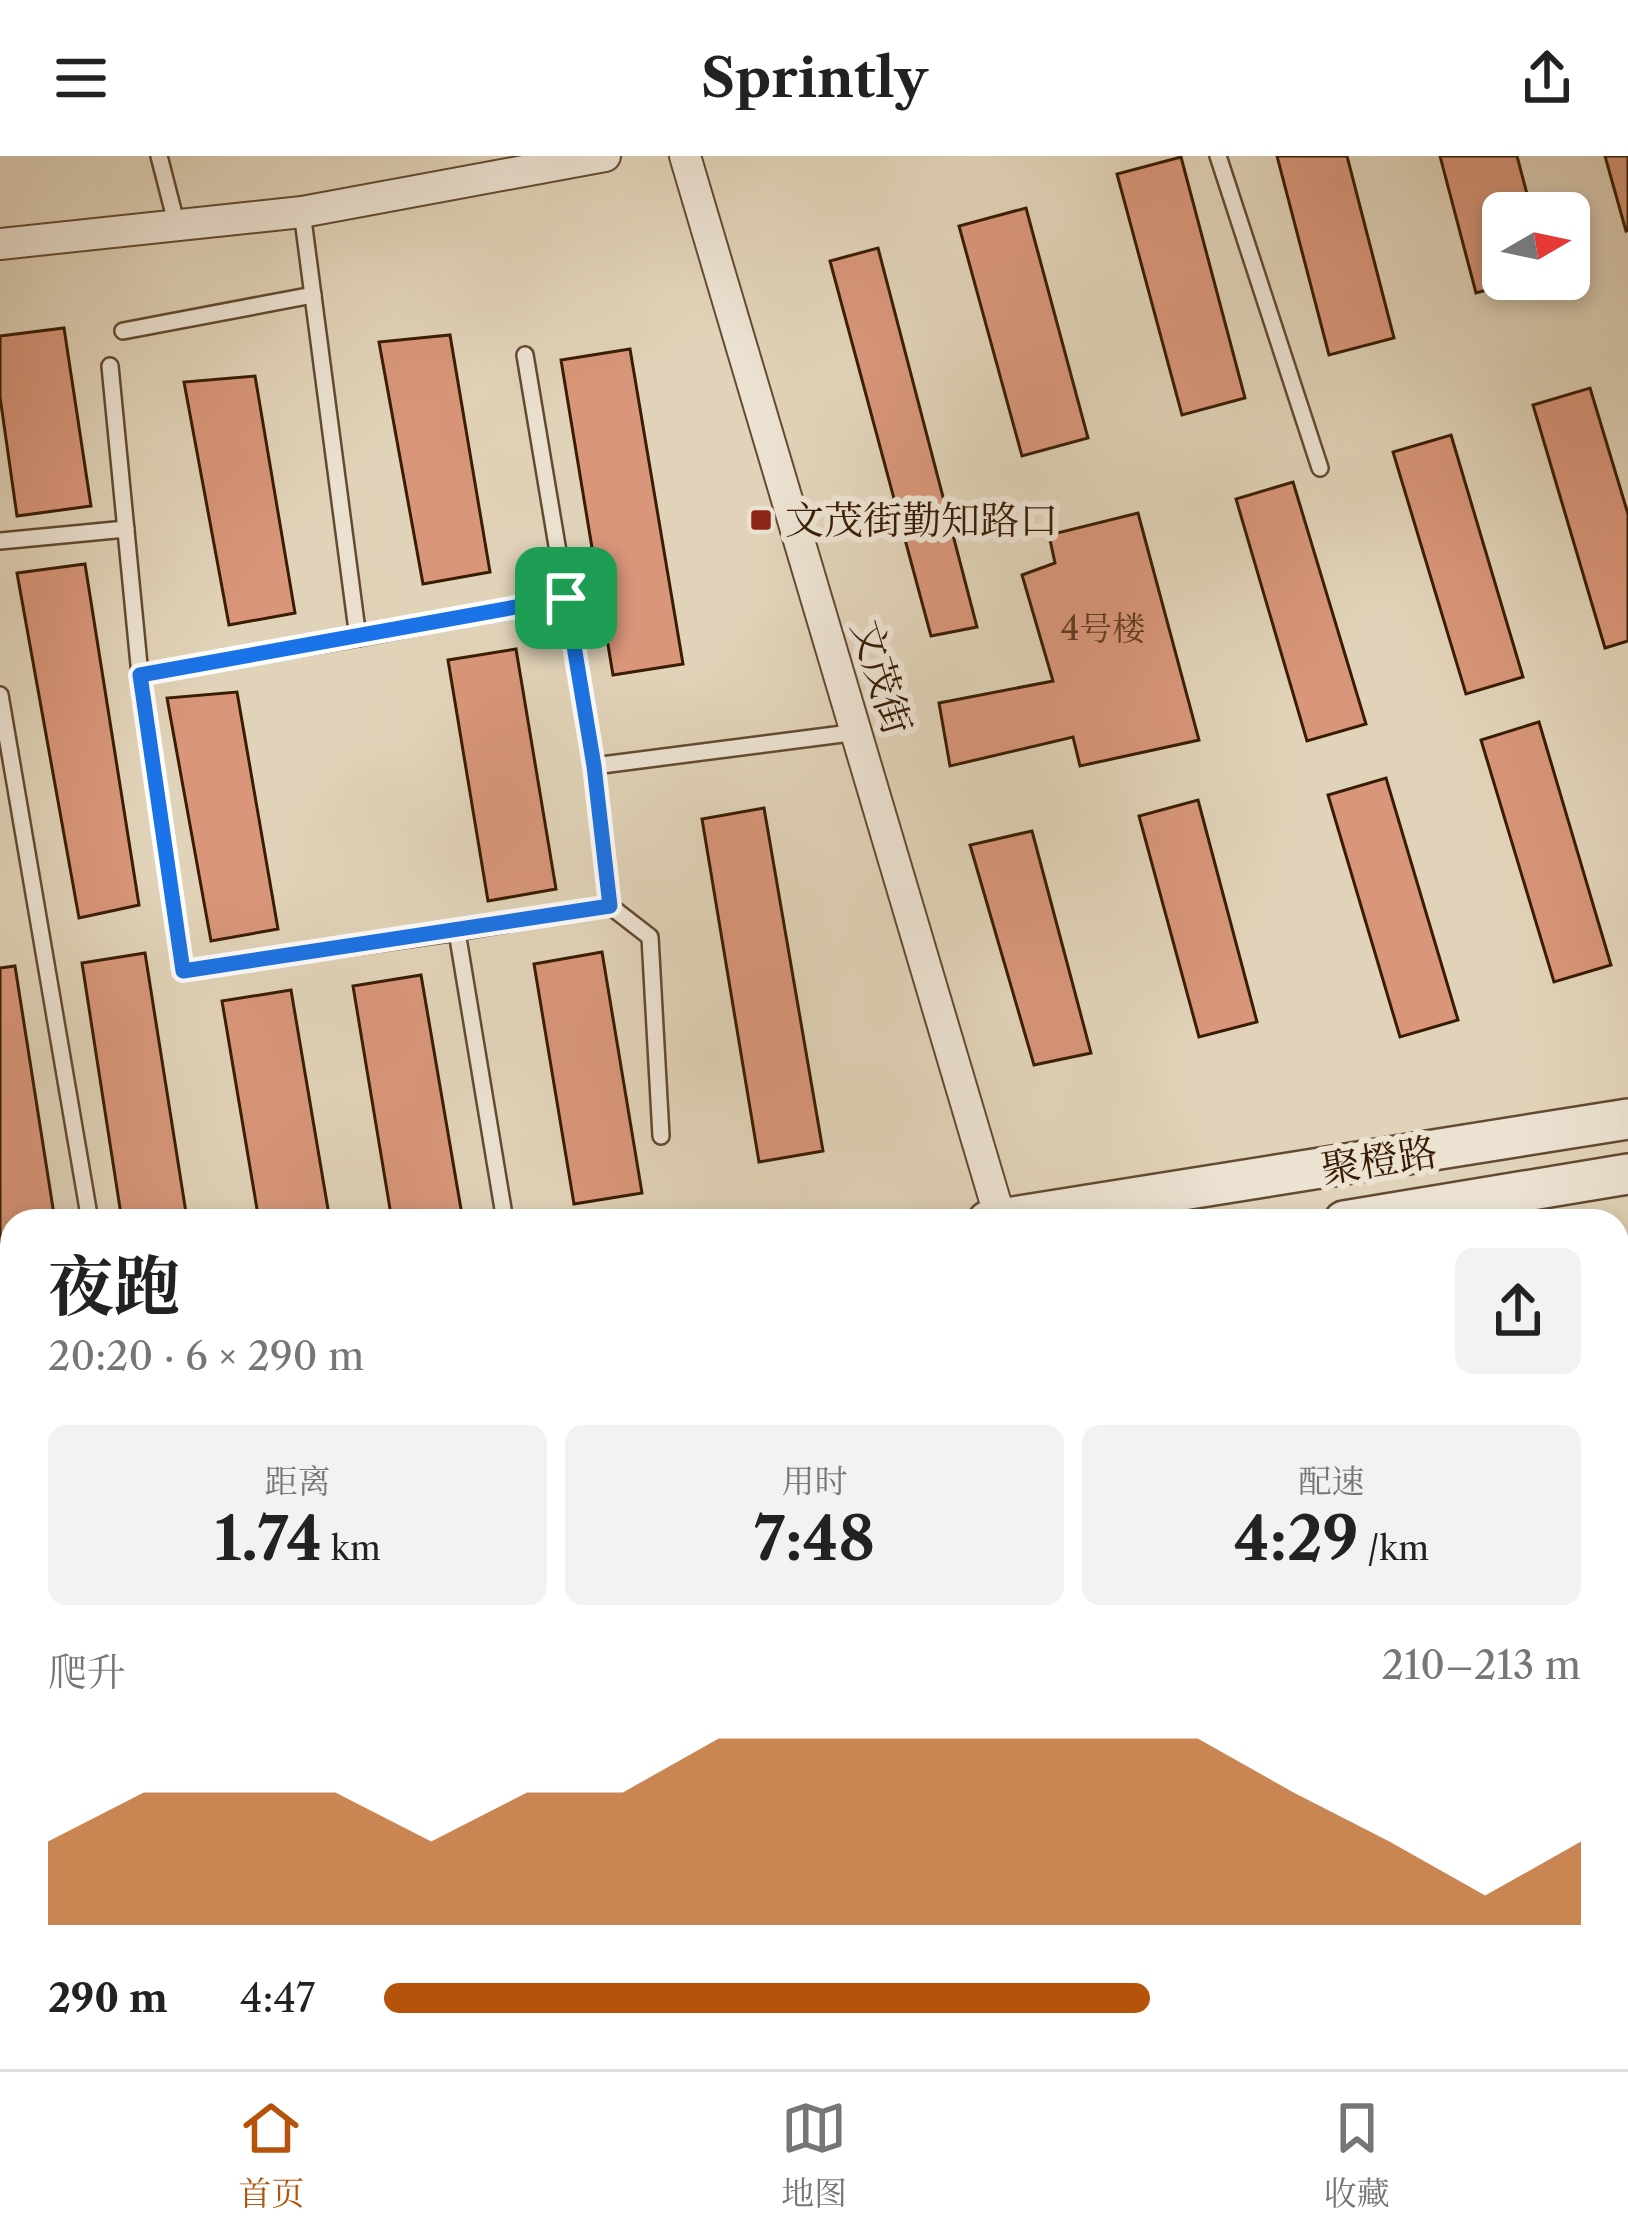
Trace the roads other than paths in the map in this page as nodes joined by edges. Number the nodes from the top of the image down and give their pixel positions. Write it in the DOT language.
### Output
graph roads {
  1 [pos="159,156"];
  2 [pos="605,156"];
  3 [pos="685,156"];
  4 [pos="1218,156"];
  5 [pos="302,212"];
  6 [pos="177,226"];
  7 [pos="0,244"];
  8 [pos="313,295"];
  9 [pos="123,331"];
  10 [pos="525,356"];
  11 [pos="110,366"];
  12 [pos="1320,468"];
  13 [pos="126,529"];
  14 [pos="0,541"];
  15 [pos="566,598"];
  16 [pos="358,638"];
  17 [pos="140,675"];
  18 [pos="0,695"];
  19 [pos="858,732"];
  20 [pos="594,766"];
  21 [pos="610,906"];
  22 [pos="457,932"];
  23 [pos="1628,1119"];
  24 [pos="661,1136"];
  25 [pos="1628,1174"];
  26 [pos="88,1209"];
  27 [pos="503,1209"];
  28 [pos="993,1209"];
  29 [pos="1065,1209"];
  30 [pos="1417,1209"];
  1 -- 6 [label="lane"];
  2 -- 5 [label="street"];
  3 -- 19 [label="street, 文茂街"];
  4 -- 12 [label="lane"];
  5 -- 6 [label="street"];
  5 -- 8 [label="lane"];
  6 -- 7 [label="street"];
  8 -- 9 [label="lane"];
  8 -- 16 [label="lane"];
  10 -- 15 [label="lane"];
  11 -- 13 [label="lane"];
  13 -- 14 [label="lane"];
  13 -- 17 [label="lane"];
  15 -- 16 [label="lane"];
  15 -- 20 [label="lane"];
  16 -- 17 [label="lane"];
  17 -- 22 [label="lane"];
  18 -- 26 [label="lane"];
  19 -- 20 [label="lane"];
  19 -- 28 [label="street, 文茂街"];
  20 -- 21 [label="lane"];
  21 -- 22 [label="lane"];
  21 -- 24 [label="lane"];
  22 -- 27 [label="lane"];
  23 -- 29 [label="street, 聚橙路"];
  25 -- 30 [label="street, 聚橙路"];
}
